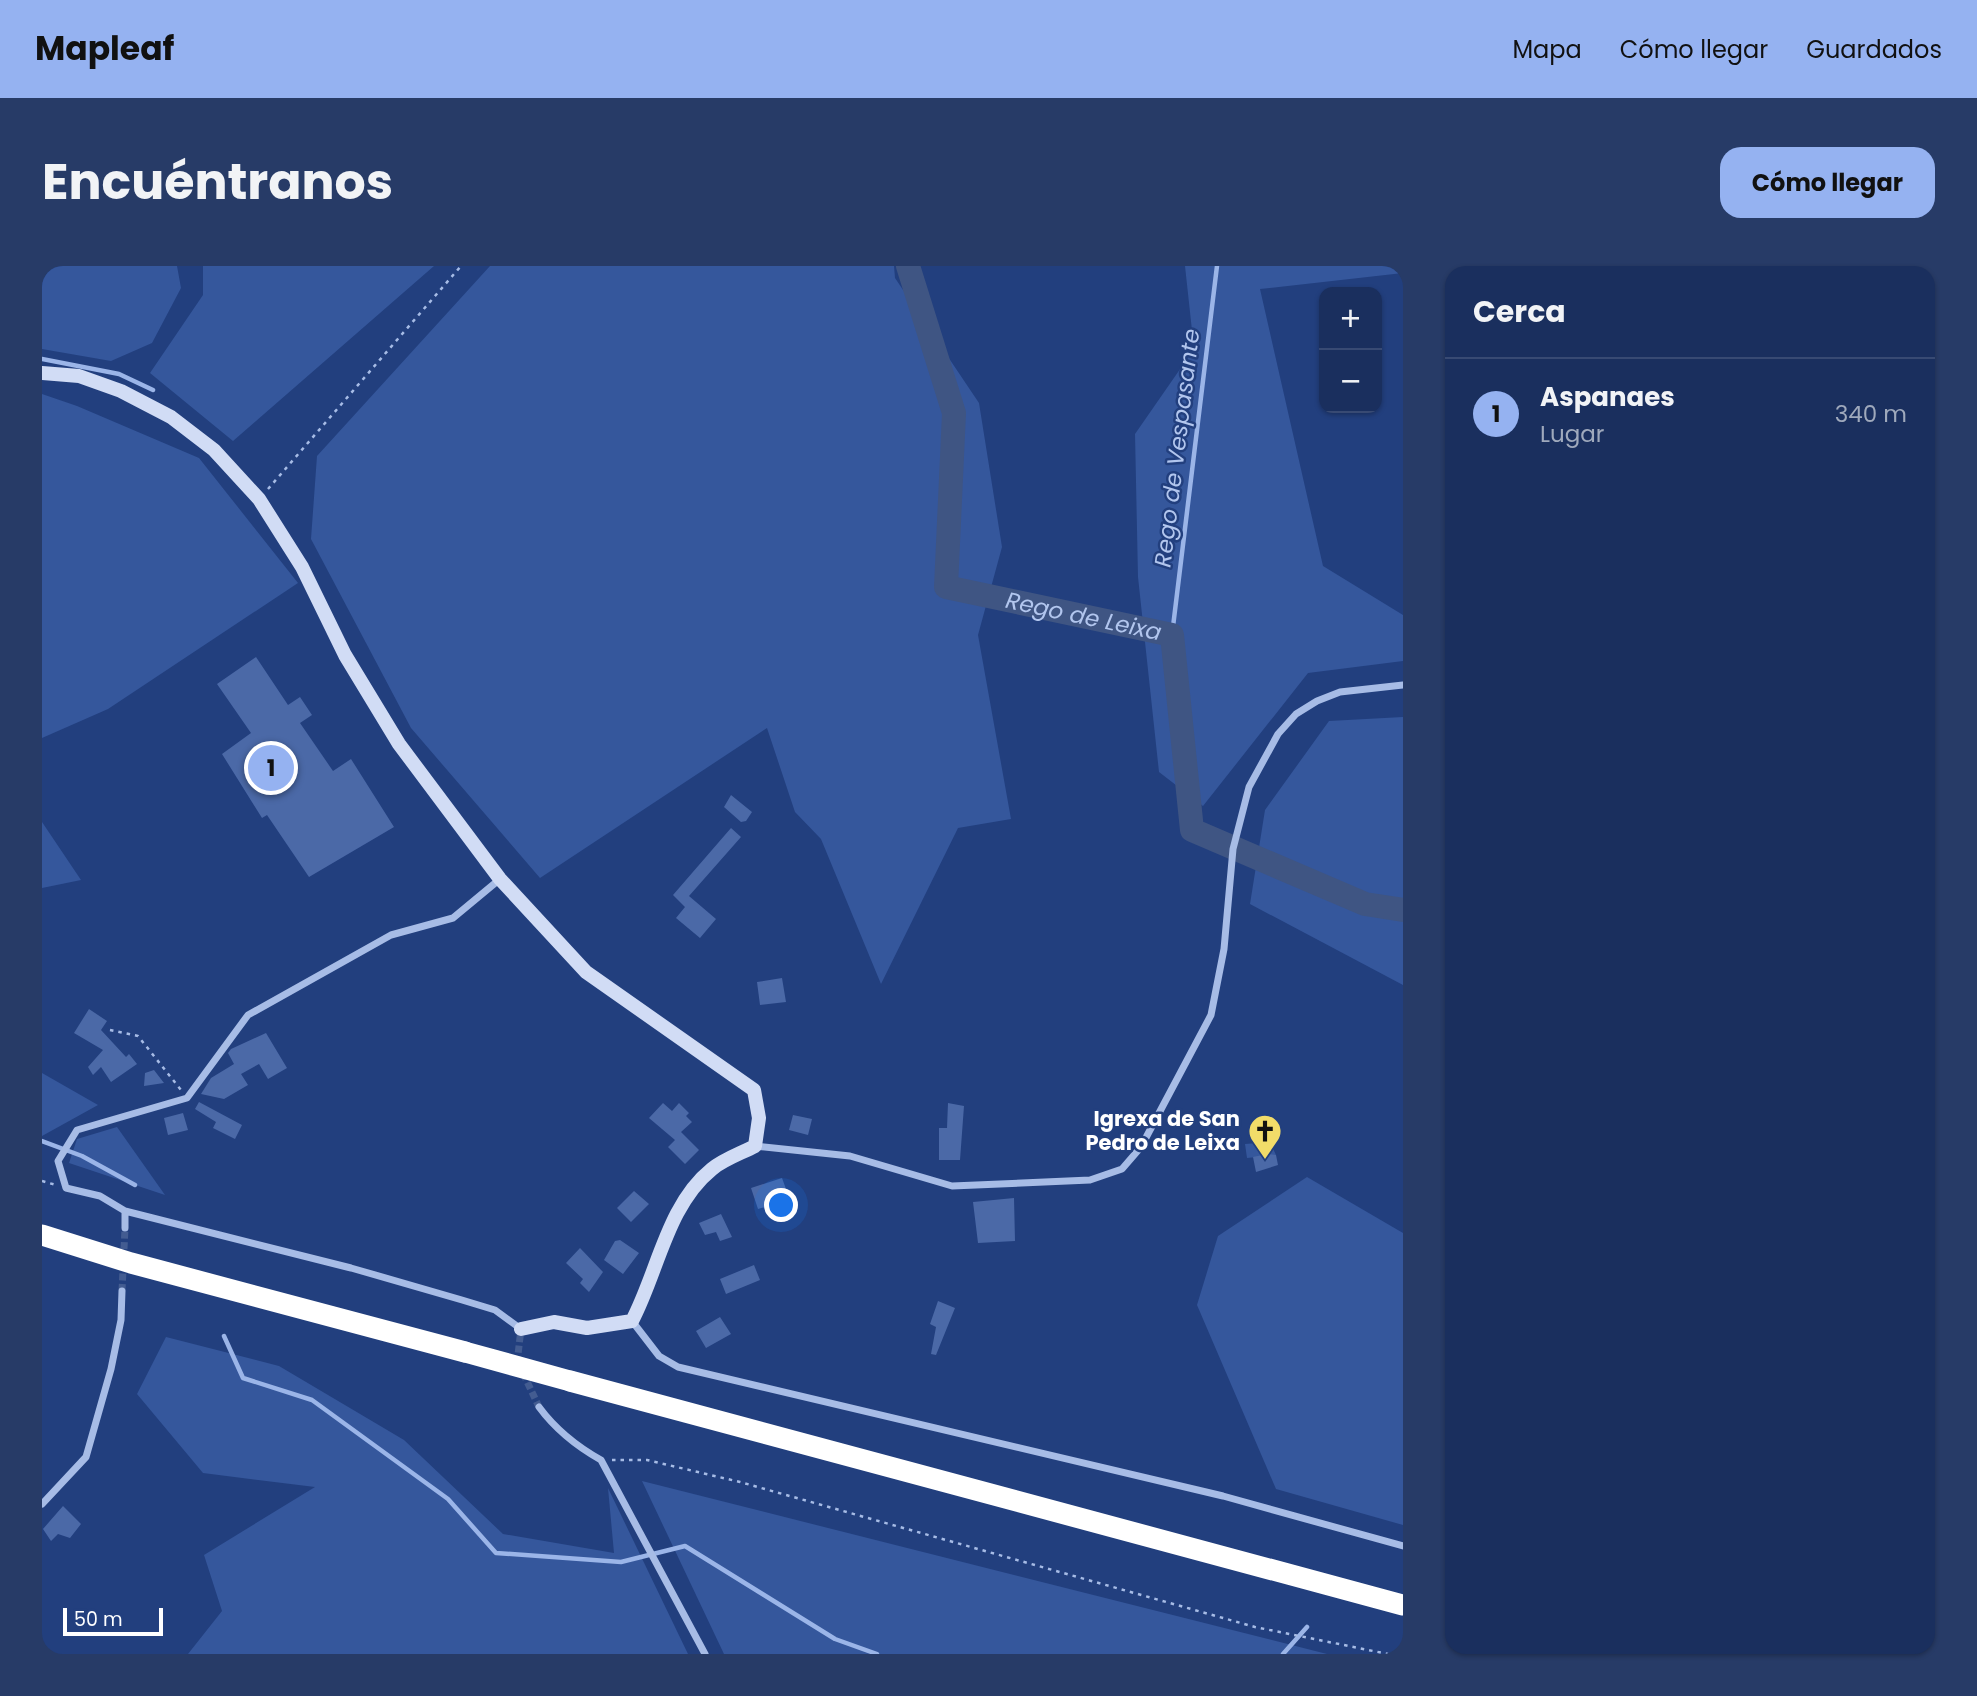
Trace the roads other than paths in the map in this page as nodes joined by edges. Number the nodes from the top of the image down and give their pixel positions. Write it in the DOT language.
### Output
graph roads {
  1 [pos="42,373"];
  2 [pos="1403,685"];
  3 [pos="500,879"];
  4 [pos="755,1146"];
  5 [pos="125,1211"];
  6 [pos="125,1228"];
  7 [pos="42,1235"];
  8 [pos="122,1291"];
  9 [pos="632,1321"];
  10 [pos="521,1329"];
  11 [pos="539,1407"];
  12 [pos="42,1504"];
  13 [pos="1403,1546"];
  14 [pos="1403,1605"];
  15 [pos="705,1654"];
  1 -- 3 [label="street"];
  2 -- 4 [label="street"];
  3 -- 4 [label="street"];
  3 -- 5 [label="street"];
  4 -- 9 [label="street"];
  5 -- 6 [label="street"];
  5 -- 10 [label="street"];
  7 -- 14 [label="highway, bridge"];
  8 -- 12 [label="street"];
  9 -- 10 [label="street"];
  9 -- 13 [label="street"];
  11 -- 15 [label="street"];
}
